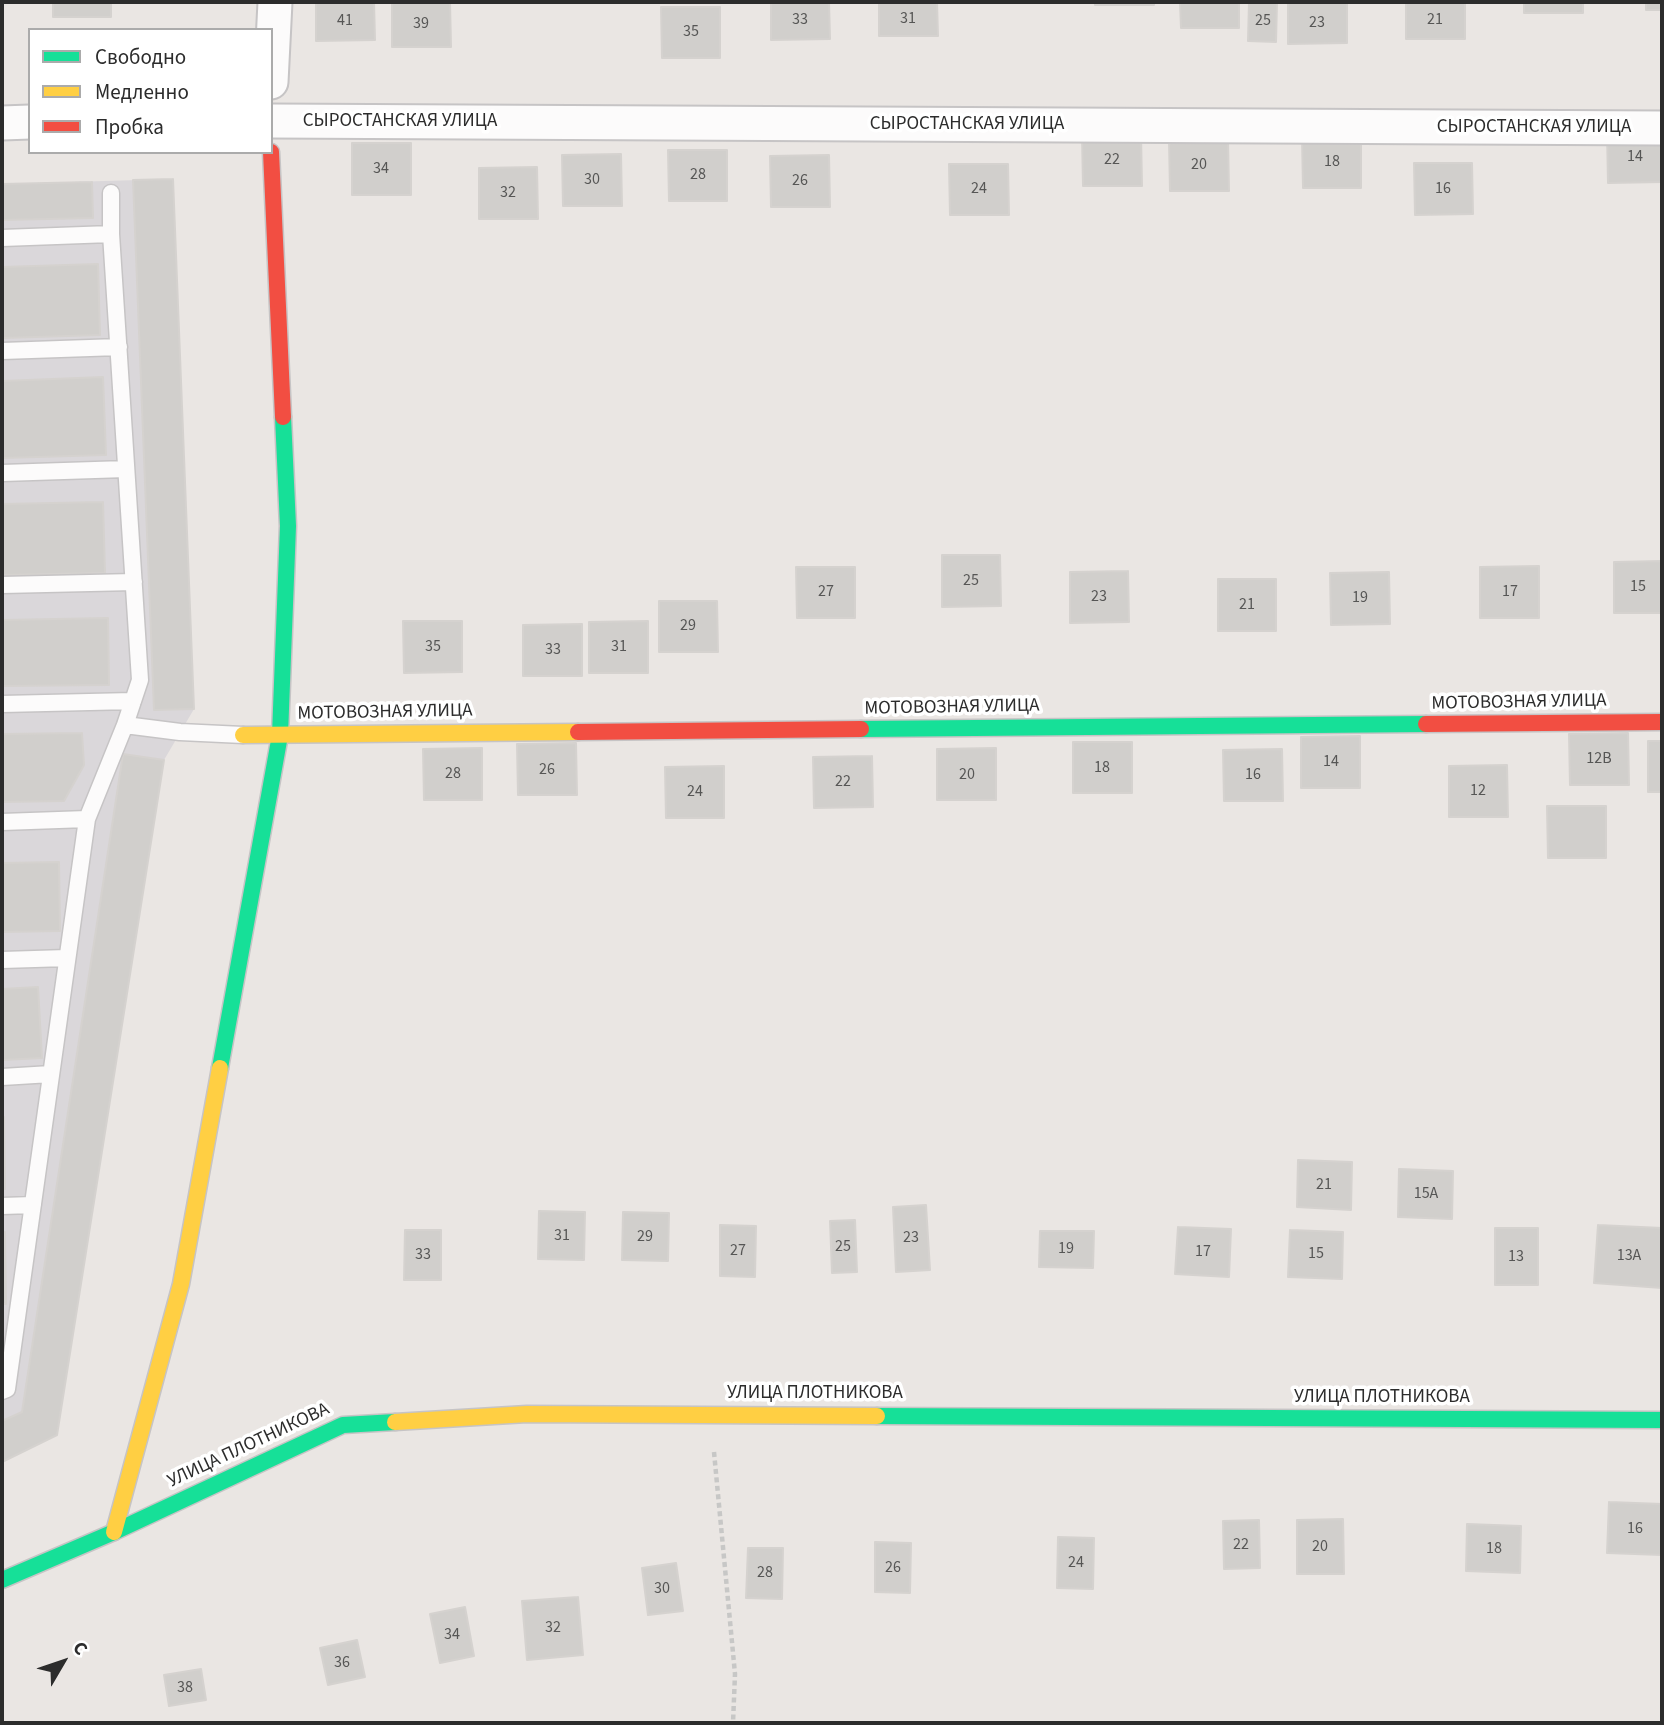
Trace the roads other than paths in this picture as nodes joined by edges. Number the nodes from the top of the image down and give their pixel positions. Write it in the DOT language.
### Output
graph roads {
  1 [pos="275,2"];
  2 [pos="273,42"];
  3 [pos="273,121"];
  4 [pos="28,122"];
  5 [pos="2,123"];
  6 [pos="1662,128"];
  7 [pos="271,154"];
  8 [pos="111,193"];
  9 [pos="111,234"];
  10 [pos="2,238"];
  11 [pos="118,347"];
  12 [pos="2,351"];
  13 [pos="126,468"];
  14 [pos="2,473"];
  15 [pos="134,582"];
  16 [pos="2,585"];
  17 [pos="133,701"];
  18 [pos="2,704"];
  19 [pos="1662,722"];
  20 [pos="125,725"];
  21 [pos="279,735"];
  22 [pos="243,736"];
  23 [pos="87,819"];
  24 [pos="2,822"];
  25 [pos="67,958"];
  26 [pos="2,960"];
  27 [pos="51,1074"];
  28 [pos="2,1077"];
  29 [pos="33,1205"];
  30 [pos="2,1206"];
  31 [pos="9,1319"];
  32 [pos="2,1391"];
  33 [pos="1662,1420"];
  34 [pos="114,1532"];
  35 [pos="2,1580"];
  1 -- 2 [label="street"];
  3 -- 6 [label="street, СЫРОСТАНСКАЯ УЛИЦА"];
  4 -- 5 [label="street"];
  7 -- 21 [label="street"];
  8 -- 9 [label="lane"];
  9 -- 10 [label="lane"];
  9 -- 11 [label="lane"];
  11 -- 12 [label="lane"];
  11 -- 13 [label="lane"];
  13 -- 14 [label="lane"];
  13 -- 15 [label="lane"];
  15 -- 16 [label="lane"];
  15 -- 17 [label="lane"];
  17 -- 18 [label="lane"];
  17 -- 20 [label="lane"];
  19 -- 21 [label="street, МОТОВОЗНАЯ УЛИЦА"];
  20 -- 22 [label="lane"];
  20 -- 23 [label="lane"];
  21 -- 22 [label="street, МОТОВОЗНАЯ УЛИЦА"];
  21 -- 34 [label="street"];
  23 -- 24 [label="lane"];
  23 -- 25 [label="lane"];
  25 -- 26 [label="lane"];
  25 -- 27 [label="lane"];
  27 -- 28 [label="lane"];
  27 -- 29 [label="lane"];
  29 -- 30 [label="lane"];
  29 -- 31 [label="lane"];
  31 -- 32 [label="lane"];
  33 -- 34 [label="street, УЛИЦА ПЛОТНИКОВА"];
  34 -- 35 [label="street, УЛИЦА ПЛОТНИКОВА"];
}
